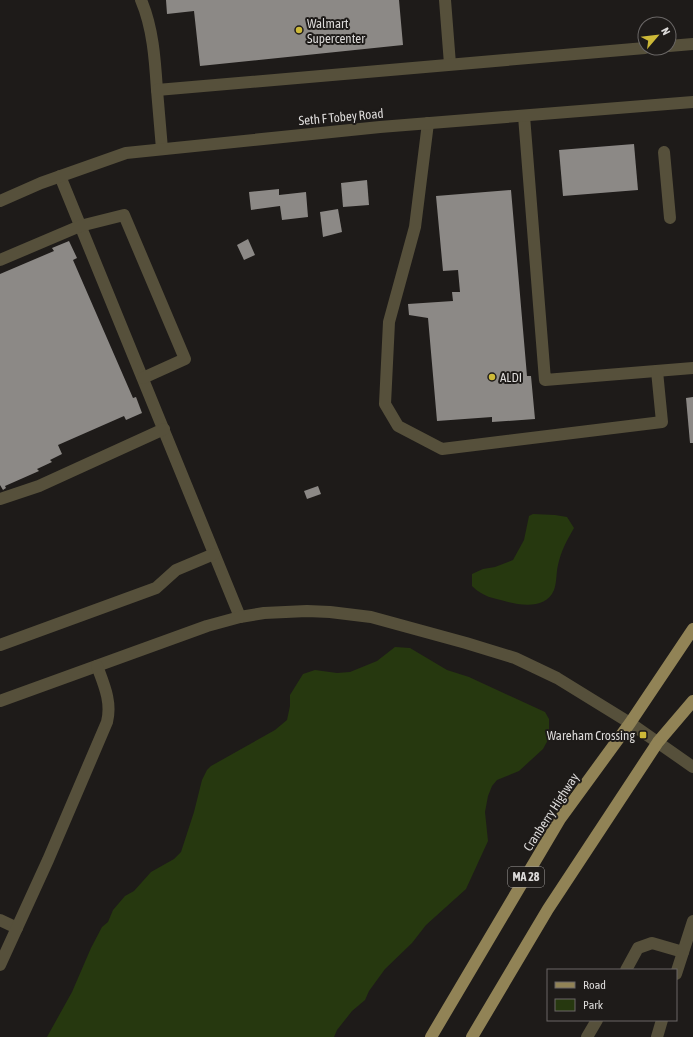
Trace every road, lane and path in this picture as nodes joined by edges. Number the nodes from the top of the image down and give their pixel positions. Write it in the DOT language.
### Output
graph roads {
  1 [pos="141,0"];
  2 [pos="445,0"];
  3 [pos="693,44"];
  4 [pos="677,45"];
  5 [pos="637,49"];
  6 [pos="450,64"];
  7 [pos="158,90"];
  8 [pos="693,102"];
  9 [pos="524,116"];
  10 [pos="428,123"];
  11 [pos="162,149"];
  12 [pos="664,152"];
  13 [pos="60,176"];
  14 [pos="0,201"];
  15 [pos="670,218"];
  16 [pos="80,226"];
  17 [pos="0,260"];
  18 [pos="693,368"];
  19 [pos="657,371"];
  20 [pos="143,378"];
  21 [pos="164,429"];
  22 [pos="0,498"];
  23 [pos="214,554"];
  24 [pos="240,617"];
  25 [pos="693,629"];
  26 [pos="0,645"];
  27 [pos="97,666"];
  28 [pos="0,701"];
  29 [pos="693,701"];
  30 [pos="630,723"];
  31 [pos="658,742"];
  32 [pos="693,767"];
  33 [pos="0,920"];
  34 [pos="693,921"];
  35 [pos="17,928"];
  36 [pos="683,952"];
  37 [pos="0,965"];
  38 [pos="627,969"];
  39 [pos="677,971"];
  40 [pos="596,1021"];
  41 [pos="662,1021"];
  42 [pos="431,1037"];
  43 [pos="472,1037"];
  44 [pos="587,1037"];
  45 [pos="657,1037"];
  1 -- 7 [label="street"];
  2 -- 6 [label="street"];
  3 -- 4 [label="street"];
  5 -- 6 [label="street"];
  6 -- 7 [label="street"];
  7 -- 11 [label="street"];
  8 -- 9 [label="street, Seth F Tobey Road"];
  9 -- 10 [label="street, Seth F Tobey Road"];
  9 -- 19 [label="street"];
  10 -- 11 [label="street, Seth F Tobey Road"];
  10 -- 19 [label="street"];
  11 -- 13 [label="street, Seth F Tobey Road"];
  12 -- 15 [label="street"];
  13 -- 14 [label="street, Seth F Tobey Road"];
  13 -- 16 [label="street"];
  16 -- 17 [label="street"];
  16 -- 20 [label="street"];
  16 -- 20 [label="street"];
  18 -- 19 [label="street"];
  20 -- 21 [label="street"];
  21 -- 22 [label="street"];
  21 -- 23 [label="street"];
  23 -- 24 [label="street"];
  23 -- 26 [label="street"];
  24 -- 27 [label="street"];
  24 -- 30 [label="street"];
  25 -- 30 [label="main road, Cranberry Highway / MA 28"];
  27 -- 28 [label="street"];
  27 -- 35 [label="street"];
  29 -- 31 [label="main road, MA 28"];
  30 -- 31 [label="street"];
  30 -- 42 [label="main road, Cranberry Highway / MA 28"];
  31 -- 32 [label="street"];
  31 -- 43 [label="main road, MA 28"];
  33 -- 35 [label="street"];
  34 -- 36 [label="street"];
  35 -- 37 [label="street"];
  36 -- 38 [label="street"];
  36 -- 39 [label="street"];
  40 -- 44 [label="street"];
  41 -- 45 [label="street"];
}
